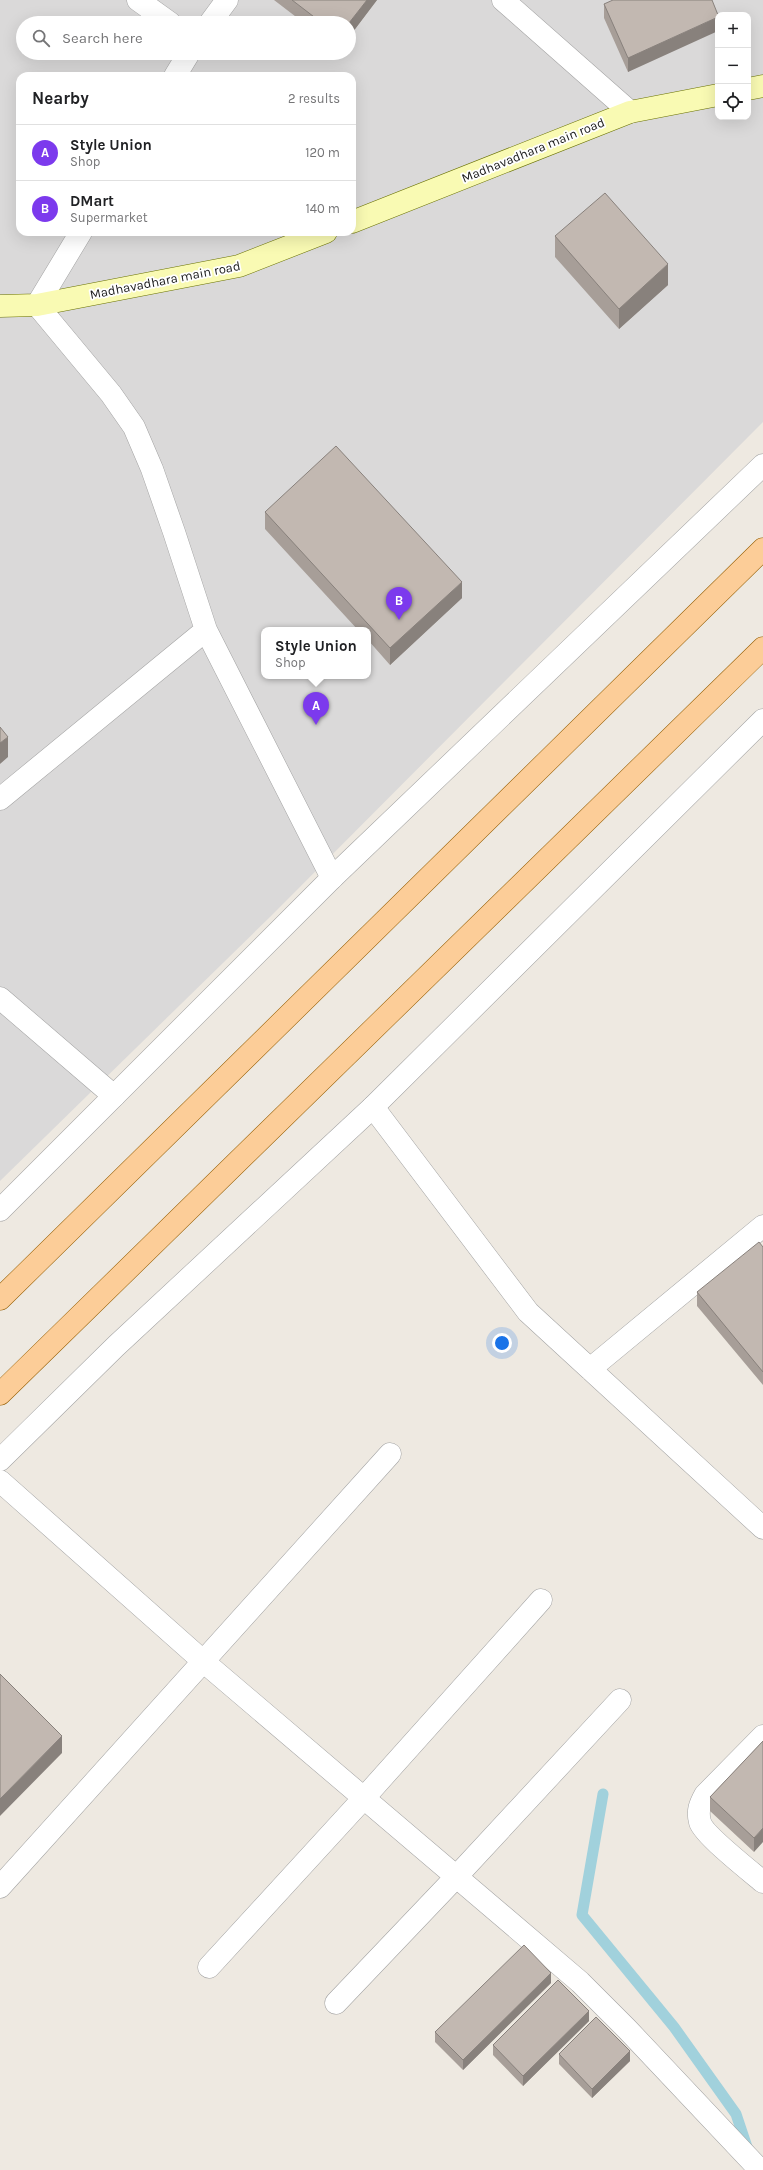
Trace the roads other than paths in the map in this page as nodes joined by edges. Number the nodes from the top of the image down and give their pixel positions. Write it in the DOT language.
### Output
graph roads {
  1 [pos="138,0"];
  2 [pos="227,0"];
  3 [pos="505,1"];
  4 [pos="160,16"];
  5 [pos="215,16"];
  6 [pos="185,60"];
  7 [pos="177,72"];
  8 [pos="763,86"];
  9 [pos="751,88"];
  10 [pos="715,96"];
  11 [pos="630,112"];
  12 [pos="356,220"];
  13 [pos="79,236"];
  14 [pos="316,236"];
  15 [pos="37,305"];
  16 [pos="0,306"];
  17 [pos="763,465"];
  18 [pos="763,549"];
  19 [pos="206,630"];
  20 [pos="763,648"];
  21 [pos="763,720"];
  22 [pos="0,799"];
  23 [pos="332,878"];
  24 [pos="0,998"];
  25 [pos="114,1096"];
  26 [pos="373,1107"];
  27 [pos="0,1210"];
  28 [pos="763,1226"];
  29 [pos="0,1299"];
  30 [pos="590,1369"];
  31 [pos="0,1394"];
  32 [pos="390,1454"];
  33 [pos="0,1460"];
  34 [pos="0,1481"];
  35 [pos="763,1528"];
  36 [pos="541,1600"];
  37 [pos="204,1662"];
  38 [pos="620,1700"];
  39 [pos="763,1736"];
  40 [pos="363,1799"];
  41 [pos="456,1877"];
  42 [pos="763,1882"];
  43 [pos="0,1887"];
  44 [pos="209,1967"];
  45 [pos="336,2003"];
  46 [pos="760,2170"];
  1 -- 4 [label="street"];
  2 -- 5 [label="street"];
  3 -- 11 [label="street"];
  6 -- 7 [label="street"];
  8 -- 9 [label="main road"];
  10 -- 11 [label="main road, Madhavadhara main road"];
  11 -- 12 [label="main road, Madhavadhara main road"];
  13 -- 15 [label="street"];
  14 -- 15 [label="main road, Madhavadhara main road"];
  15 -- 16 [label="main road, Madhavadhara main road"];
  15 -- 19 [label="street"];
  17 -- 23 [label="street"];
  18 -- 29 [label="main road"];
  19 -- 22 [label="street"];
  19 -- 23 [label="street"];
  20 -- 31 [label="main road"];
  21 -- 26 [label="street"];
  23 -- 25 [label="street"];
  24 -- 25 [label="street"];
  25 -- 27 [label="street"];
  26 -- 30 [label="street"];
  26 -- 33 [label="street"];
  28 -- 30 [label="street"];
  30 -- 35 [label="street"];
  32 -- 37 [label="street"];
  34 -- 37 [label="street"];
  36 -- 40 [label="street"];
  37 -- 40 [label="street"];
  37 -- 43 [label="street"];
  38 -- 41 [label="street"];
  39 -- 42 [label="street"];
  40 -- 41 [label="street"];
  40 -- 44 [label="street"];
  41 -- 45 [label="street"];
  41 -- 46 [label="street"];
}
